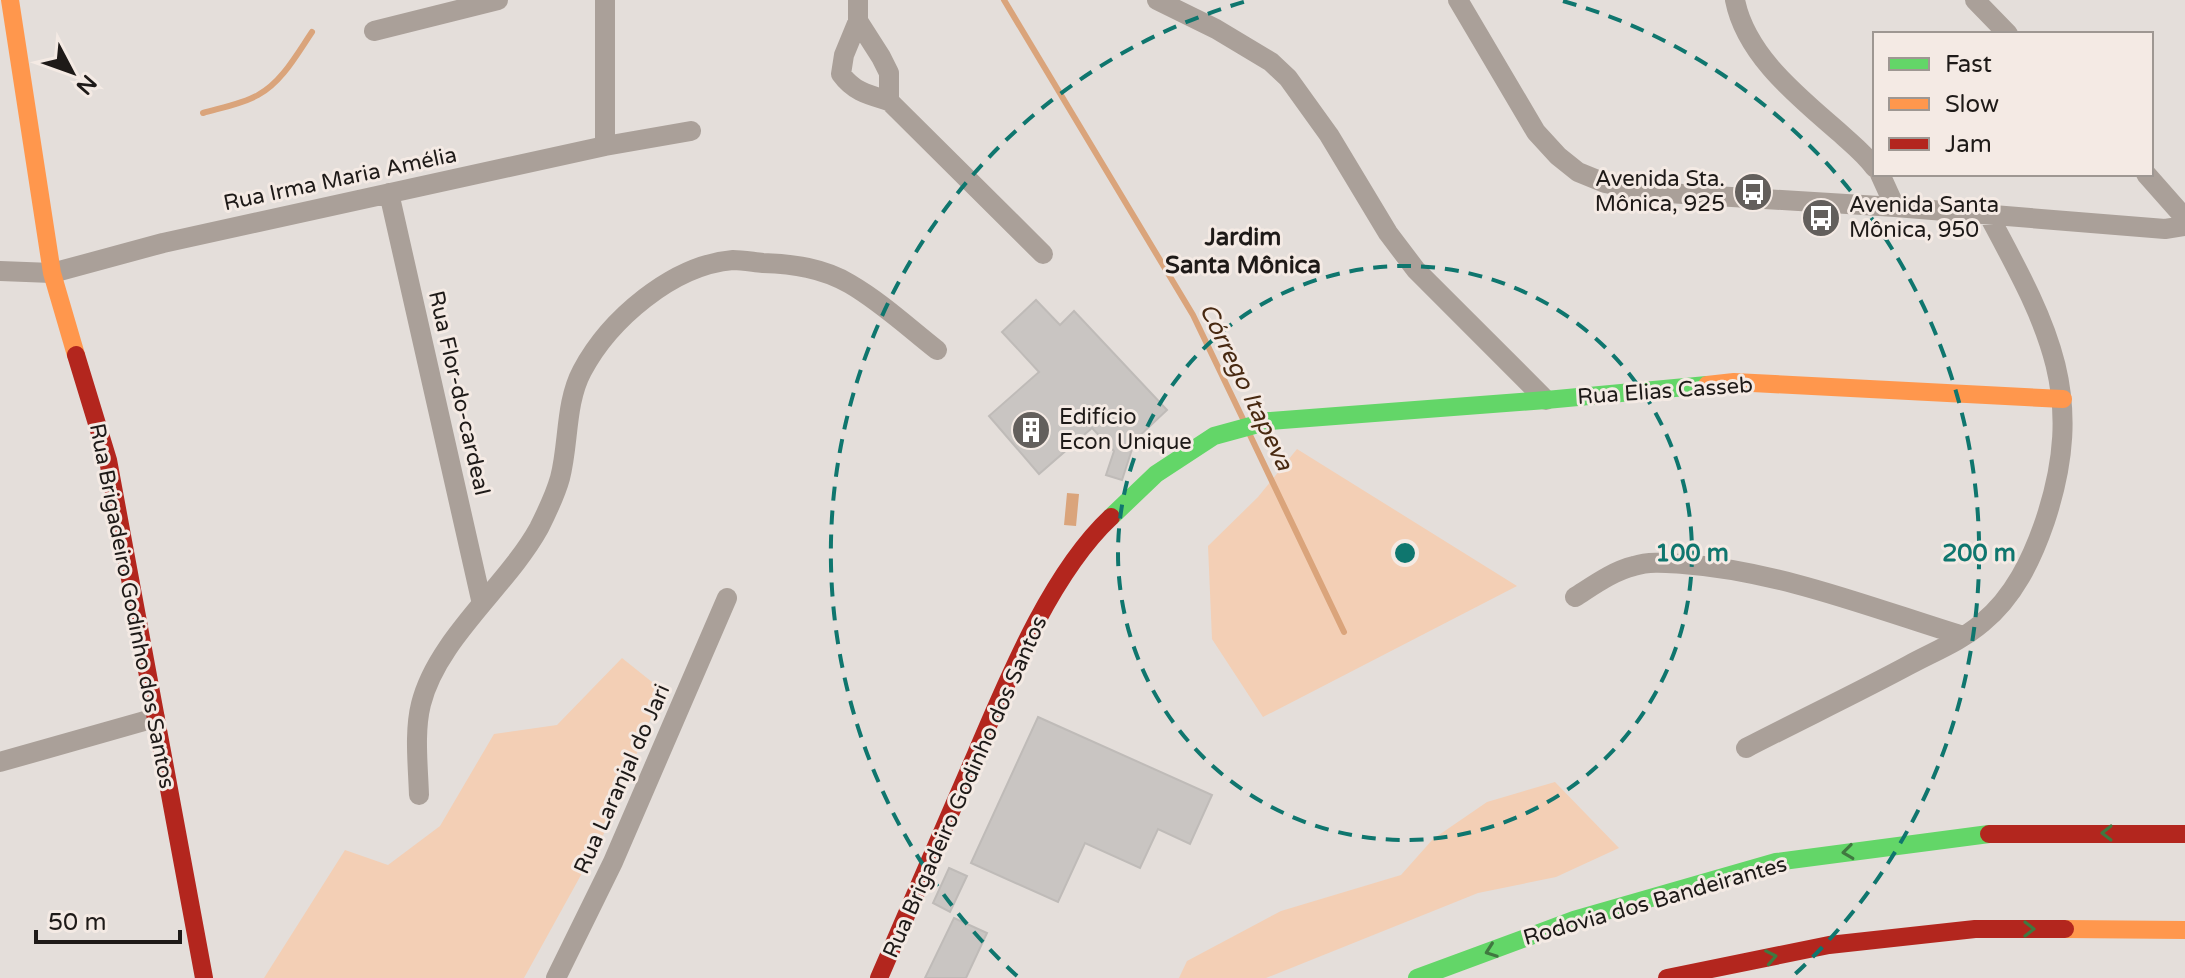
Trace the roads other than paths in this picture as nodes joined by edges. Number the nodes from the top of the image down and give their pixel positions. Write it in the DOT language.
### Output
graph roads {
  1 [pos="10,0"];
  2 [pos="498,0"];
  3 [pos="605,0"];
  4 [pos="858,0"];
  5 [pos="1157,0"];
  6 [pos="1458,0"];
  7 [pos="1735,0"];
  8 [pos="1975,0"];
  9 [pos="858,21"];
  10 [pos="374,31"];
  11 [pos="2006,32"];
  12 [pos="889,101"];
  13 [pos="691,131"];
  14 [pos="605,146"];
  15 [pos="1873,166"];
  16 [pos="1881,176"];
  17 [pos="2148,176"];
  18 [pos="389,193"];
  19 [pos="1895,207"];
  20 [pos="1989,216"];
  21 [pos="2185,218"];
  22 [pos="2185,226"];
  23 [pos="1043,254"];
  24 [pos="0,271"];
  25 [pos="52,273"];
  26 [pos="937,350"];
  27 [pos="2063,399"];
  28 [pos="1546,400"];
  29 [pos="1264,422"];
  30 [pos="1575,597"];
  31 [pos="727,598"];
  32 [pos="482,604"];
  33 [pos="1963,636"];
  34 [pos="155,718"];
  35 [pos="1746,748"];
  36 [pos="0,762"];
  37 [pos="419,795"];
  38 [pos="2185,834"];
  39 [pos="2185,930"];
  40 [pos="204,978"];
  41 [pos="556,978"];
  42 [pos="879,978"];
  43 [pos="1417,978"];
  44 [pos="1667,978"];
  1 -- 25 [label="main road, Rua Brigadeiro Godinho dos Santos"];
  2 -- 10 [label="street"];
  3 -- 14 [label="street"];
  4 -- 9 [label="street"];
  5 -- 28 [label="street"];
  6 -- 19 [label="street"];
  7 -- 15 [label="street"];
  8 -- 11 [label="street"];
  9 -- 12 [label="street"];
  9 -- 12 [label="street"];
  12 -- 23 [label="street"];
  13 -- 14 [label="street, Rua Irma Maria Amélia"];
  14 -- 18 [label="street, Rua Irma Maria Amélia"];
  16 -- 19 [label="street"];
  17 -- 21 [label="street"];
  18 -- 25 [label="street, Rua Irma Maria Amélia"];
  18 -- 32 [label="street, Rua Flor-do-cardeal"];
  19 -- 20 [label="street"];
  20 -- 22 [label="street"];
  20 -- 27 [label="street"];
  24 -- 25 [label="street, Rua Irma Maria Amélia"];
  25 -- 34 [label="main road, Rua Brigadeiro Godinho dos Santos"];
  26 -- 32 [label="street"];
  27 -- 28 [label="main road, Rua Elias Casseb"];
  27 -- 33 [label="street"];
  28 -- 29 [label="main road, Rua Elias Casseb"];
  29 -- 42 [label="main road, Rua Brigadeiro Godinho dos Santos"];
  30 -- 33 [label="street"];
  31 -- 41 [label="street, Rua Laranjal do Jari"];
  32 -- 37 [label="street"];
  33 -- 35 [label="street"];
  34 -- 36 [label="street"];
  34 -- 40 [label="main road, Rua Brigadeiro Godinho dos Santos"];
  38 -- 43 [label="main road, Rodovia dos Bandeirantes, one-way"];
  44 -- 39 [label="main road, one-way"];
}
